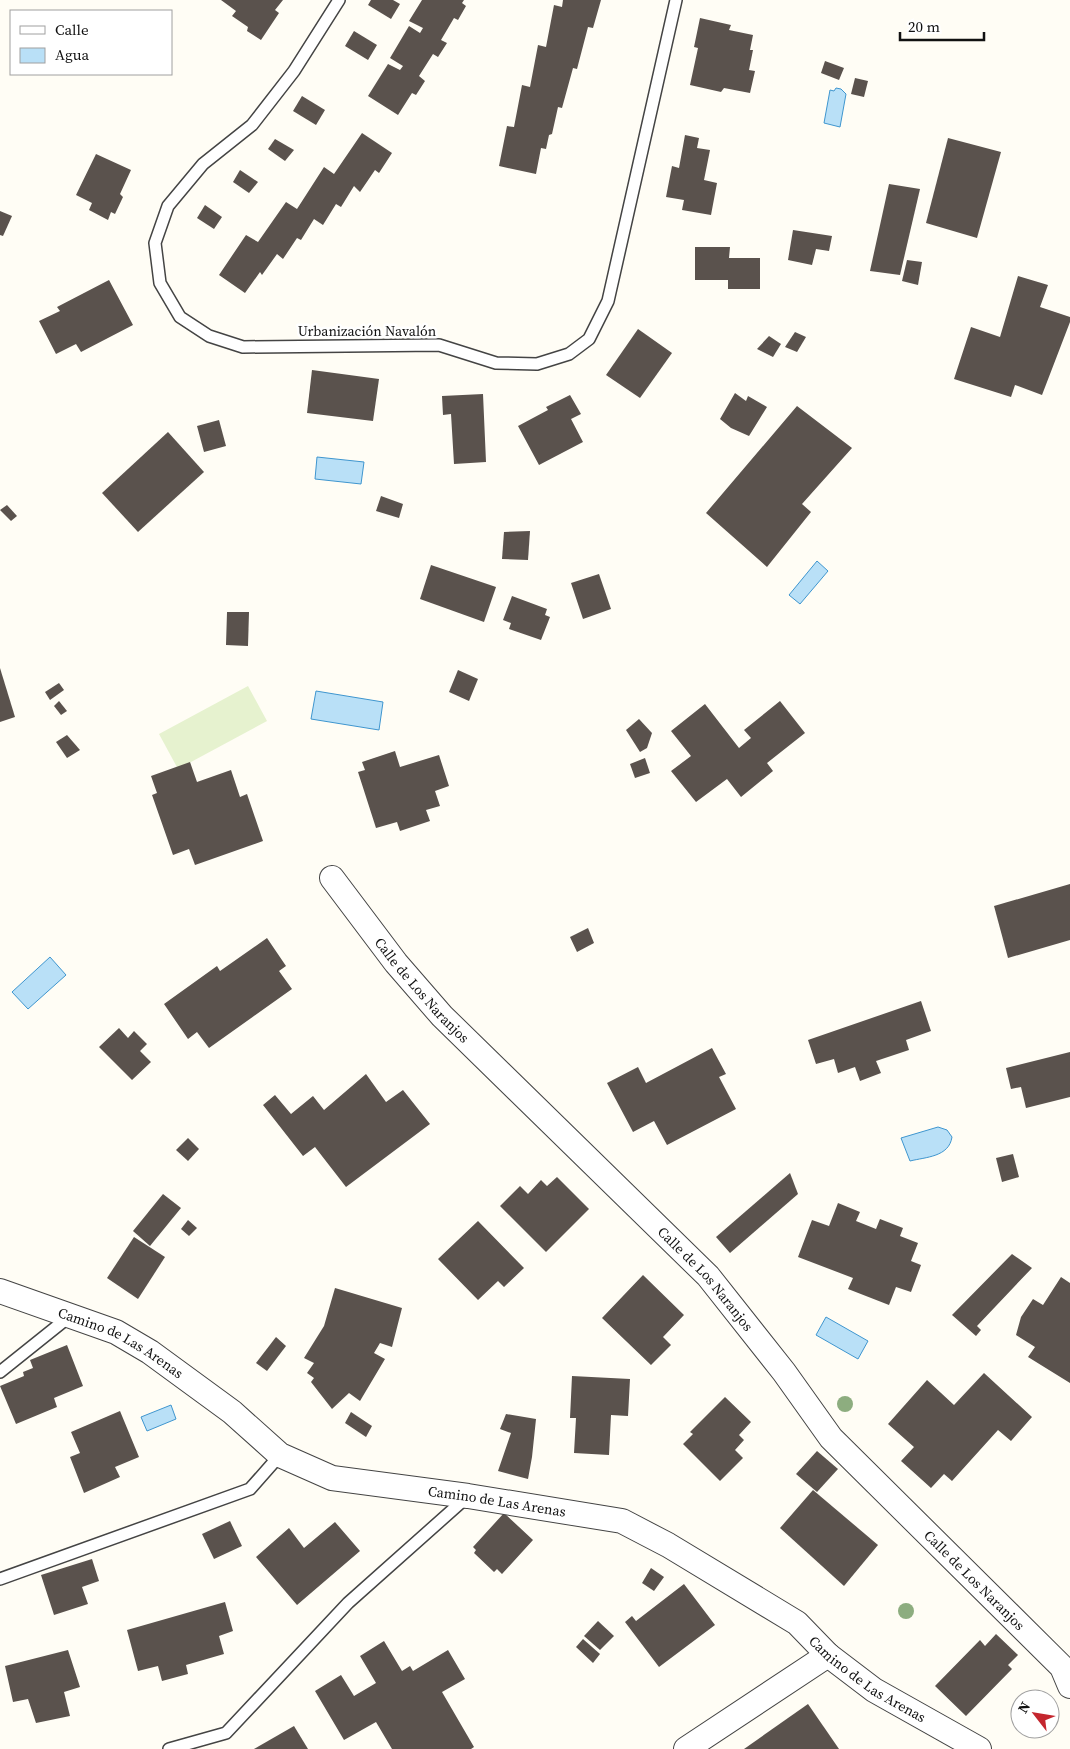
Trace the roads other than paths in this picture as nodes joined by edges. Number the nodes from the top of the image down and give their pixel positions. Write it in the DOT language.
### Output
graph roads {
  1 [pos="339,0"];
  2 [pos="676,0"];
  3 [pos="332,878"];
  4 [pos="0,1291"];
  5 [pos="70,1316"];
  6 [pos="0,1372"];
  7 [pos="280,1455"];
  8 [pos="468,1496"];
  9 [pos="0,1579"];
  10 [pos="828,1655"];
  11 [pos="1067,1669"];
  12 [pos="169,1749"];
  13 [pos="686,1749"];
  14 [pos="979,1749"];
  1 -- 2 [label="lane, Urbanización Navalón"];
  3 -- 11 [label="street, Calle de Los Naranjos"];
  4 -- 5 [label="street, Camino de Las Arenas"];
  5 -- 6 [label="lane"];
  5 -- 7 [label="street, Camino de Las Arenas"];
  7 -- 8 [label="street, Camino de Las Arenas"];
  7 -- 9 [label="lane"];
  8 -- 10 [label="street, Camino de Las Arenas"];
  8 -- 12 [label="lane"];
  10 -- 13 [label="street"];
  10 -- 14 [label="street, Camino de Las Arenas"];
}
